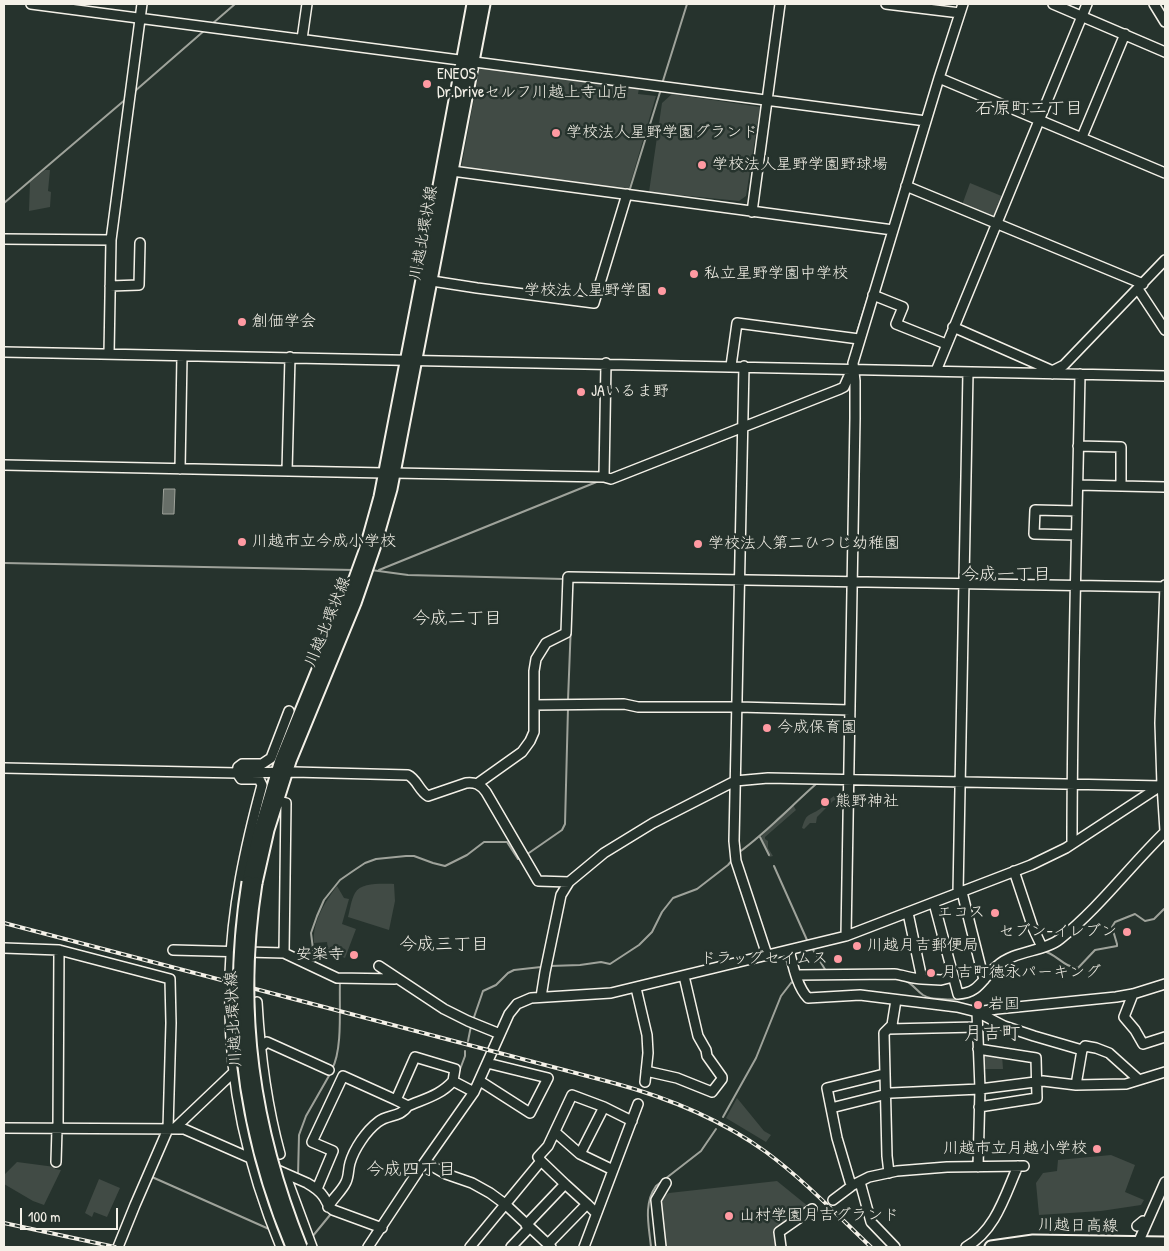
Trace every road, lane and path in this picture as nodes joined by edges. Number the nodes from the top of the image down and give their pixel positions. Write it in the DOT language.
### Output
graph roads {
  1 [pos="31,4"];
  2 [pos="142,4"];
  3 [pos="307,4"];
  4 [pos="473,4"];
  5 [pos="484,4"];
  6 [pos="780,4"];
  7 [pos="886,4"];
  8 [pos="963,4"];
  9 [pos="1053,4"];
  10 [pos="1086,4"];
  11 [pos="1154,4"];
  12 [pos="960,13"];
  13 [pos="1081,16"];
  14 [pos="141,18"];
  15 [pos="1165,22"];
  16 [pos="1125,34"];
  17 [pos="302,39"];
  18 [pos="1165,52"];
  19 [pos="467,61"];
  20 [pos="939,78"];
  21 [pos="766,101"];
  22 [pos="1039,119"];
  23 [pos="926,121"];
  24 [pos="1082,137"];
  25 [pos="452,171"];
  26 [pos="1165,173"];
  27 [pos="906,186"];
  28 [pos="626,194"];
  29 [pos="752,212"];
  30 [pos="996,222"];
  31 [pos="893,230"];
  32 [pos="4,239"];
  33 [pos="111,240"];
  34 [pos="140,243"];
  35 [pos="1165,260"];
  36 [pos="432,281"];
  37 [pos="110,286"];
  38 [pos="1141,287"];
  39 [pos="873,294"];
  40 [pos="953,327"];
  41 [pos="1165,330"];
  42 [pos="859,339"];
  43 [pos="946,344"];
  44 [pos="4,352"];
  45 [pos="109,354"];
  46 [pos="182,356"];
  47 [pos="290,357"];
  48 [pos="412,360"];
  49 [pos="606,364"];
  50 [pos="731,366"];
  51 [pos="744,366"];
  52 [pos="852,369"];
  53 [pos="936,371"];
  54 [pos="968,372"];
  55 [pos="1053,372"];
  56 [pos="1080,374"];
  57 [pos="1165,376"];
  58 [pos="742,425"];
  59 [pos="1078,446"];
  60 [pos="4,465"];
  61 [pos="180,469"];
  62 [pos="287,470"];
  63 [pos="389,473"];
  64 [pos="604,477"];
  65 [pos="1078,485"];
  66 [pos="1121,486"];
  67 [pos="1165,487"];
  68 [pos="1077,511"];
  69 [pos="1076,535"];
  70 [pos="740,579"];
  71 [pos="852,582"];
  72 [pos="963,584"];
  73 [pos="1074,586"];
  74 [pos="1165,587"];
  75 [pos="1164,662"];
  76 [pos="534,705"];
  77 [pos="738,707"];
  78 [pos="850,710"];
  79 [pos="289,711"];
  80 [pos="4,768"];
  81 [pos="237,772"];
  82 [pos="282,772"];
  83 [pos="849,780"];
  84 [pos="735,781"];
  85 [pos="960,782"];
  86 [pos="478,784"];
  87 [pos="1072,784"];
  88 [pos="1164,785"];
  89 [pos="277,801"];
  90 [pos="1165,832"];
  91 [pos="1072,844"];
  92 [pos="1014,871"];
  93 [pos="569,882"];
  94 [pos="252,883"];
  95 [pos="960,892"];
  96 [pos="934,903"];
  97 [pos="908,913"];
  98 [pos="846,936"];
  99 [pos="1042,947"];
  100 [pos="4,948"];
  101 [pos="59,950"];
  102 [pos="173,950"];
  103 [pos="789,950"];
  104 [pos="230,951"];
  105 [pos="284,953"];
  106 [pos="767,956"];
  107 [pos="379,966"];
  108 [pos="230,974"];
  109 [pos="684,976"];
  110 [pos="953,977"];
  111 [pos="397,978"];
  112 [pos="798,979"];
  113 [pos="922,979"];
  114 [pos="984,980"];
  115 [pos="1165,984"];
  116 [pos="636,988"];
  117 [pos="230,993"];
  118 [pos="958,994"];
  119 [pos="1133,994"];
  120 [pos="541,997"];
  121 [pos="896,1000"];
  122 [pos="257,1002"];
  123 [pos="957,1007"];
  124 [pos="977,1012"];
  125 [pos="978,1026"];
  126 [pos="888,1029"];
  127 [pos="500,1034"];
  128 [pos="1165,1037"];
  129 [pos="260,1048"];
  130 [pos="978,1049"];
  131 [pos="1082,1050"];
  132 [pos="487,1064"];
  133 [pos="646,1071"];
  134 [pos="233,1072"];
  135 [pos="1165,1072"];
  136 [pos="336,1073"];
  137 [pos="884,1074"];
  138 [pos="1138,1079"];
  139 [pos="453,1081"];
  140 [pos="480,1081"];
  141 [pos="646,1082"];
  142 [pos="1036,1082"];
  143 [pos="1076,1085"];
  144 [pos="980,1089"];
  145 [pos="474,1092"];
  146 [pos="886,1094"];
  147 [pos="396,1100"];
  148 [pos="638,1104"];
  149 [pos="408,1106"];
  150 [pos="604,1107"];
  151 [pos="979,1107"];
  152 [pos="831,1108"];
  153 [pos="632,1121"];
  154 [pos="4,1128"];
  155 [pos="57,1128"];
  156 [pos="172,1128"];
  157 [pos="555,1132"];
  158 [pos="280,1154"];
  159 [pos="580,1154"];
  160 [pos="251,1158"];
  161 [pos="541,1161"];
  162 [pos="56,1162"];
  163 [pos="425,1162"];
  164 [pos="978,1166"];
  165 [pos="613,1170"];
  166 [pos="889,1173"];
  167 [pos="285,1174"];
  168 [pos="1165,1182"];
  169 [pos="666,1183"];
  170 [pos="565,1184"];
  171 [pos="856,1184"];
  172 [pos="317,1189"];
  173 [pos="1165,1197"];
  174 [pos="833,1200"];
  175 [pos="505,1204"];
  176 [pos="587,1204"];
  177 [pos="328,1207"];
  178 [pos="812,1209"];
  179 [pos="596,1212"];
  180 [pos="1154,1223"];
  181 [pos="528,1226"];
  182 [pos="382,1228"];
  183 [pos="1138,1243"];
  184 [pos="1160,1243"];
  185 [pos="549,1246"];
  186 [pos="118,1247"];
  187 [pos="281,1247"];
  188 [pos="292,1247"];
  189 [pos="301,1247"];
  190 [pos="312,1247"];
  191 [pos="368,1247"];
  192 [pos="470,1247"];
  193 [pos="511,1247"];
  194 [pos="584,1247"];
  195 [pos="662,1247"];
  196 [pos="782,1247"];
  197 [pos="895,1247"];
  198 [pos="966,1247"];
  199 [pos="991,1247"];
  1 -- 14 [label="street"];
  2 -- 14 [label="street"];
  3 -- 17 [label="street"];
  4 -- 19 [label="main road, 川越北環状線"];
  5 -- 19 [label="main road, 川越北環状線"];
  6 -- 21 [label="street"];
  7 -- 12 [label="street"];
  8 -- 12 [label="street"];
  9 -- 13 [label="street"];
  10 -- 13 [label="street"];
  11 -- 15 [label="street"];
  12 -- 20 [label="street"];
  13 -- 16 [label="street"];
  13 -- 22 [label="street"];
  14 -- 17 [label="street"];
  14 -- 33 [label="street"];
  16 -- 18 [label="street"];
  16 -- 24 [label="street"];
  17 -- 19 [label="street"];
  19 -- 21 [label="street"];
  19 -- 25 [label="main road, 川越北環状線"];
  19 -- 48 [label="main road, 川越北環状線"];
  20 -- 22 [label="street"];
  20 -- 23 [label="street"];
  21 -- 23 [label="street"];
  21 -- 29 [label="street"];
  22 -- 24 [label="street"];
  22 -- 30 [label="street"];
  23 -- 27 [label="street"];
  24 -- 26 [label="street"];
  25 -- 28 [label="street"];
  25 -- 36 [label="main road, 川越北環状線"];
  27 -- 30 [label="street"];
  27 -- 31 [label="street"];
  28 -- 29 [label="street"];
  28 -- 36 [label="street"];
  29 -- 31 [label="street"];
  30 -- 38 [label="street"];
  30 -- 40 [label="street"];
  31 -- 39 [label="street"];
  32 -- 33 [label="street"];
  33 -- 37 [label="street"];
  34 -- 37 [label="street"];
  35 -- 38 [label="street"];
  36 -- 48 [label="main road, 川越北環状線"];
  37 -- 45 [label="street"];
  38 -- 41 [label="street"];
  38 -- 55 [label="street"];
  39 -- 42 [label="street"];
  39 -- 43 [label="street"];
  40 -- 43 [label="street"];
  40 -- 55 [label="street"];
  42 -- 50 [label="street"];
  42 -- 52 [label="street"];
  43 -- 53 [label="street"];
  44 -- 45 [label="street"];
  45 -- 46 [label="street"];
  46 -- 47 [label="street"];
  46 -- 61 [label="street"];
  47 -- 48 [label="street"];
  47 -- 62 [label="street"];
  48 -- 49 [label="street"];
  48 -- 63 [label="main road, 川越北環状線"];
  49 -- 50 [label="street"];
  49 -- 64 [label="street"];
  50 -- 51 [label="street"];
  51 -- 52 [label="street"];
  51 -- 58 [label="street"];
  52 -- 53 [label="street"];
  52 -- 58 [label="street"];
  52 -- 71 [label="street"];
  53 -- 54 [label="street"];
  54 -- 55 [label="street"];
  54 -- 72 [label="street"];
  55 -- 56 [label="street"];
  56 -- 57 [label="street"];
  56 -- 59 [label="street"];
  58 -- 64 [label="street"];
  58 -- 70 [label="street"];
  59 -- 65 [label="street"];
  59 -- 66 [label="street"];
  60 -- 61 [label="street"];
  61 -- 62 [label="street"];
  62 -- 63 [label="street"];
  63 -- 64 [label="street"];
  63 -- 82 [label="main road, 川越北環状線"];
  65 -- 66 [label="street"];
  65 -- 68 [label="street"];
  66 -- 67 [label="street"];
  68 -- 69 [label="street"];
  68 -- 69 [label="street"];
  69 -- 73 [label="street"];
  70 -- 71 [label="street"];
  70 -- 76 [label="street"];
  70 -- 77 [label="street"];
  71 -- 72 [label="street"];
  71 -- 78 [label="street"];
  72 -- 73 [label="street"];
  72 -- 85 [label="street"];
  73 -- 74 [label="street"];
  73 -- 87 [label="street"];
  74 -- 75 [label="street"];
  75 -- 88 [label="street"];
  76 -- 77 [label="street"];
  76 -- 86 [label="street"];
  77 -- 78 [label="street"];
  77 -- 84 [label="street"];
  78 -- 83 [label="street"];
  79 -- 81 [label="street"];
  80 -- 81 [label="street"];
  81 -- 82 [label="street"];
  81 -- 104 [label="street"];
  82 -- 86 [label="street"];
  82 -- 89 [label="main road, 川越北環状線"];
  82 -- 94 [label="main road, 川越北環状線"];
  83 -- 84 [label="street"];
  83 -- 85 [label="street"];
  83 -- 98 [label="street"];
  84 -- 93 [label="street"];
  84 -- 106 [label="street"];
  85 -- 87 [label="street"];
  85 -- 95 [label="street"];
  86 -- 93 [label="street"];
  87 -- 88 [label="street"];
  87 -- 91 [label="street"];
  88 -- 90 [label="street"];
  88 -- 91 [label="street"];
  89 -- 94 [label="main road, 川越北環状線"];
  89 -- 105 [label="street"];
  90 -- 99 [label="street"];
  91 -- 92 [label="street"];
  92 -- 95 [label="street"];
  92 -- 99 [label="street"];
  93 -- 120 [label="street"];
  94 -- 188 [label="main road, 川越北環状線, bridge"];
  94 -- 189 [label="main road, 川越北環状線, bridge"];
  95 -- 96 [label="street"];
  95 -- 114 [label="street"];
  96 -- 97 [label="street"];
  96 -- 110 [label="street"];
  97 -- 98 [label="street"];
  97 -- 113 [label="street"];
  98 -- 103 [label="street"];
  99 -- 114 [label="street"];
  100 -- 101 [label="street"];
  101 -- 155 [label="street"];
  101 -- 156 [label="street"];
  102 -- 104 [label="street"];
  103 -- 106 [label="street"];
  103 -- 112 [label="street"];
  104 -- 105 [label="street"];
  104 -- 108 [label="street"];
  105 -- 111 [label="street"];
  106 -- 109 [label="street"];
  107 -- 111 [label="street"];
  109 -- 116 [label="street"];
  109 -- 133 [label="street"];
  110 -- 113 [label="street"];
  110 -- 118 [label="street"];
  111 -- 127 [label="street"];
  112 -- 113 [label="street"];
  112 -- 121 [label="street"];
  114 -- 118 [label="street"];
  115 -- 119 [label="street"];
  116 -- 120 [label="street"];
  116 -- 133 [label="street"];
  117 -- 134 [label="street"];
  118 -- 123 [label="street"];
  119 -- 124 [label="street"];
  119 -- 128 [label="street"];
  120 -- 127 [label="street"];
  121 -- 123 [label="street"];
  121 -- 126 [label="street"];
  122 -- 129 [label="street"];
  123 -- 124 [label="street"];
  124 -- 125 [label="street"];
  124 -- 131 [label="street"];
  125 -- 126 [label="street"];
  125 -- 130 [label="street"];
  126 -- 137 [label="street"];
  127 -- 132 [label="street"];
  129 -- 134 [label="street"];
  129 -- 136 [label="street"];
  129 -- 158 [label="street"];
  130 -- 142 [label="street"];
  130 -- 144 [label="street"];
  131 -- 138 [label="street"];
  131 -- 143 [label="street"];
  132 -- 140 [label="street"];
  132 -- 140 [label="street"];
  133 -- 141 [label="street"];
  134 -- 156 [label="street"];
  134 -- 160 [label="street"];
  135 -- 138 [label="street"];
  136 -- 147 [label="street"];
  136 -- 172 [label="street"];
  137 -- 146 [label="street"];
  137 -- 152 [label="street"];
  138 -- 143 [label="street"];
  139 -- 145 [label="street"];
  139 -- 147 [label="street"];
  139 -- 149 [label="street"];
  140 -- 145 [label="street"];
  142 -- 143 [label="street"];
  142 -- 144 [label="street"];
  142 -- 151 [label="street"];
  144 -- 146 [label="street"];
  144 -- 151 [label="street"];
  145 -- 163 [label="street"];
  146 -- 152 [label="street"];
  146 -- 166 [label="street"];
  147 -- 149 [label="street"];
  148 -- 153 [label="street"];
  149 -- 177 [label="street"];
  150 -- 153 [label="street"];
  150 -- 157 [label="street"];
  150 -- 159 [label="street"];
  151 -- 164 [label="street"];
  152 -- 171 [label="street"];
  153 -- 165 [label="street"];
  154 -- 155 [label="street"];
  155 -- 156 [label="street"];
  155 -- 162 [label="street"];
  156 -- 160 [label="street"];
  156 -- 186 [label="street"];
  157 -- 159 [label="street"];
  157 -- 161 [label="street"];
  159 -- 165 [label="street"];
  160 -- 167 [label="street"];
  160 -- 187 [label="street"];
  161 -- 170 [label="street"];
  161 -- 175 [label="street"];
  163 -- 175 [label="street"];
  163 -- 182 [label="street"];
  164 -- 166 [label="street"];
  164 -- 198 [label="street"];
  165 -- 179 [label="street"];
  166 -- 171 [label="street"];
  167 -- 172 [label="street"];
  167 -- 190 [label="street"];
  168 -- 183 [label="street"];
  169 -- 195 [label="street"];
  170 -- 176 [label="street"];
  170 -- 181 [label="street"];
  171 -- 174 [label="street"];
  171 -- 197 [label="street"];
  172 -- 177 [label="street"];
  173 -- 180 [label="street"];
  175 -- 181 [label="street"];
  175 -- 192 [label="street"];
  176 -- 179 [label="street"];
  176 -- 185 [label="street"];
  177 -- 182 [label="street"];
  178 -- 196 [label="street"];
  179 -- 194 [label="street"];
  181 -- 185 [label="street"];
  181 -- 193 [label="street"];
  182 -- 191 [label="street"];
  183 -- 184 [label="main road, 川越日高線"];
  183 -- 199 [label="main road, 川越日高線"];
}
